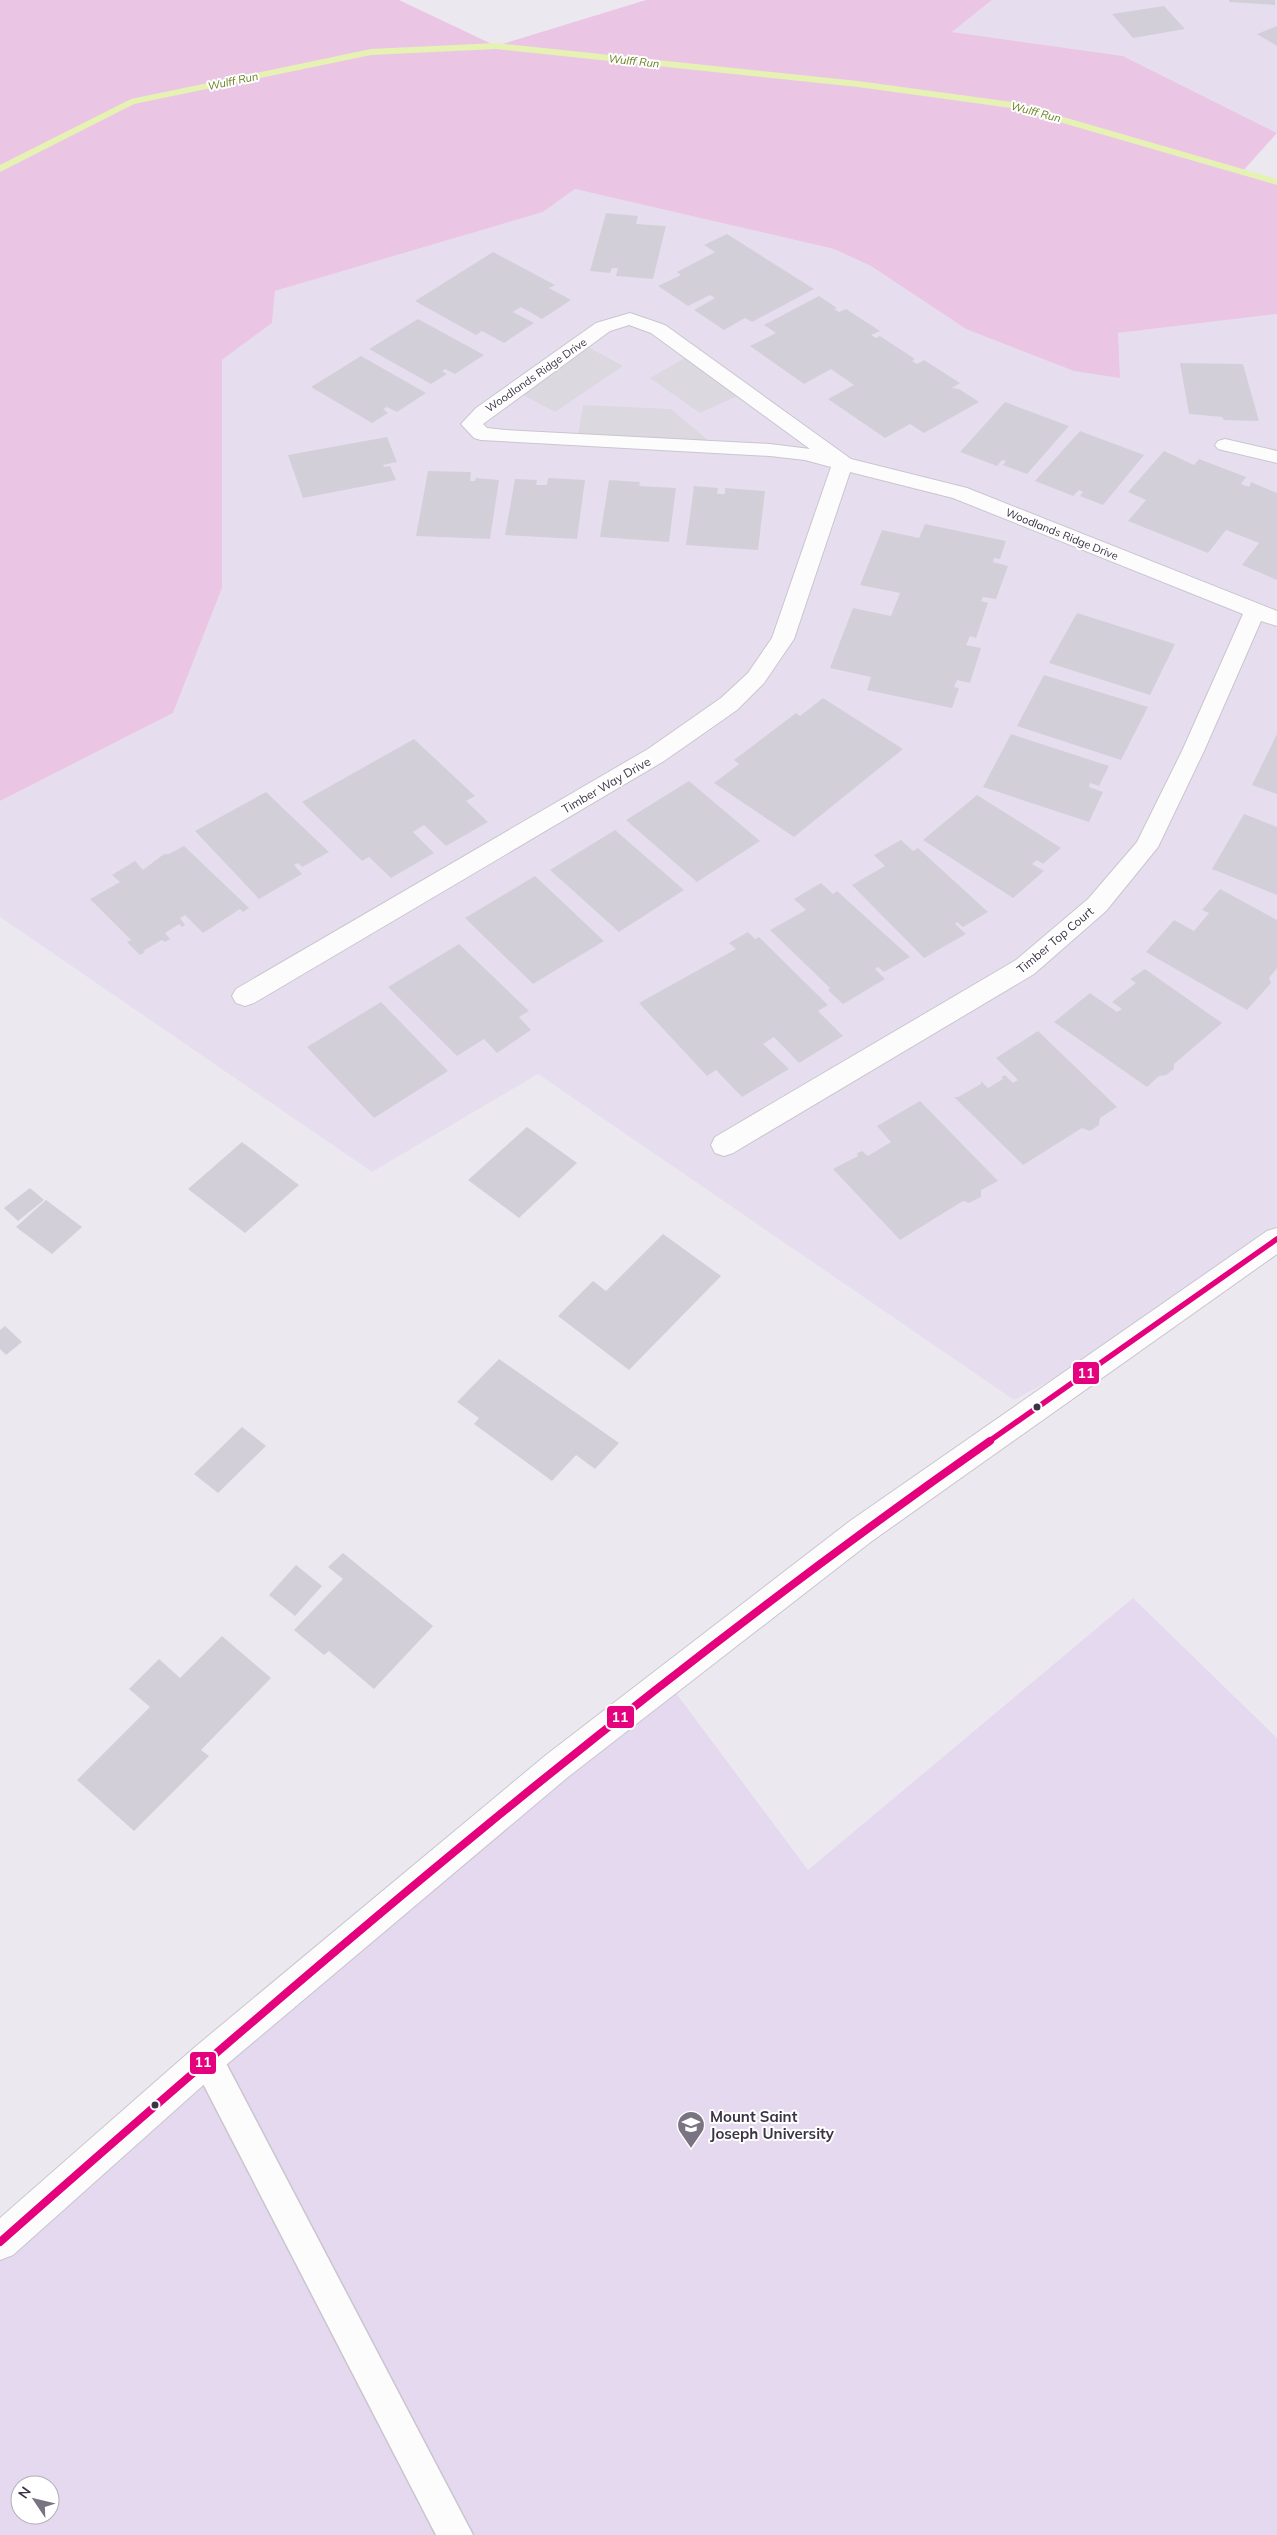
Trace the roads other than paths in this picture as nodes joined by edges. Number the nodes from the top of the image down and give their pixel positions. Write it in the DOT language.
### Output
graph roads {
  1 [pos="1225,445"];
  2 [pos="1277,457"];
  3 [pos="843,463"];
  4 [pos="1266,615"];
  5 [pos="245,996"];
  6 [pos="724,1145"];
  7 [pos="1277,1239"];
  8 [pos="207,2059"];
  9 [pos="0,2242"];
  10 [pos="455,2535"];
  1 -- 2 [label="street"];
  3 -- 3 [label="street, Woodlands Ridge Drive"];
  3 -- 4 [label="street, Woodlands Ridge Drive"];
  3 -- 5 [label="street, Timber Way Drive"];
  4 -- 6 [label="street, Timber Top Court"];
  7 -- 8 [label="street"];
  8 -- 9 [label="street"];
  8 -- 10 [label="lane"];
}
